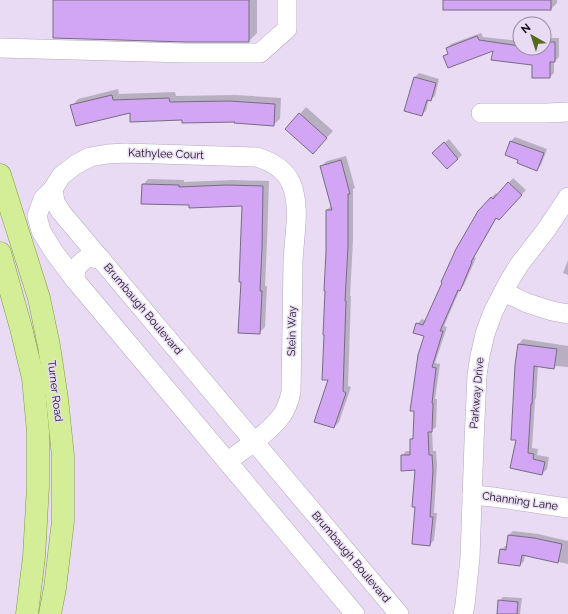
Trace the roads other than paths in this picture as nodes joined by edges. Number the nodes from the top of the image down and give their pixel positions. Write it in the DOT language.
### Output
graph roads {
  1 [pos="287,0"];
  2 [pos="0,48"];
  3 [pos="568,112"];
  4 [pos="481,113"];
  5 [pos="0,175"];
  6 [pos="286,175"];
  7 [pos="53,188"];
  8 [pos="568,196"];
  9 [pos="0,253"];
  10 [pos="102,260"];
  11 [pos="75,280"];
  12 [pos="504,292"];
  13 [pos="568,314"];
  14 [pos="254,441"];
  15 [pos="227,462"];
  16 [pos="472,495"];
  17 [pos="568,508"];
  18 [pos="27,614"];
  19 [pos="50,614"];
  20 [pos="355,614"];
  21 [pos="399,614"];
  22 [pos="463,614"];
  1 -- 2 [label="street"];
  3 -- 4 [label="street"];
  5 -- 19 [label="main road, Turner Road"];
  6 -- 7 [label="street, Kathylee Court"];
  6 -- 14 [label="street, Stein Way"];
  7 -- 10 [label="street"];
  7 -- 11 [label="street, Kathylee Court"];
  8 -- 12 [label="street, Parkway Drive"];
  9 -- 18 [label="main road, Turner Road"];
  10 -- 11 [label="street, Brumbaugh Boulevard"];
  10 -- 14 [label="street, Brumbaugh Boulevard"];
  11 -- 15 [label="street"];
  12 -- 13 [label="street"];
  12 -- 16 [label="street, Parkway Drive"];
  14 -- 15 [label="street, Stein Way"];
  14 -- 21 [label="street, Brumbaugh Boulevard"];
  15 -- 20 [label="street"];
  16 -- 17 [label="street, Channing Lane"];
  16 -- 22 [label="street, Parkway Drive"];
}
